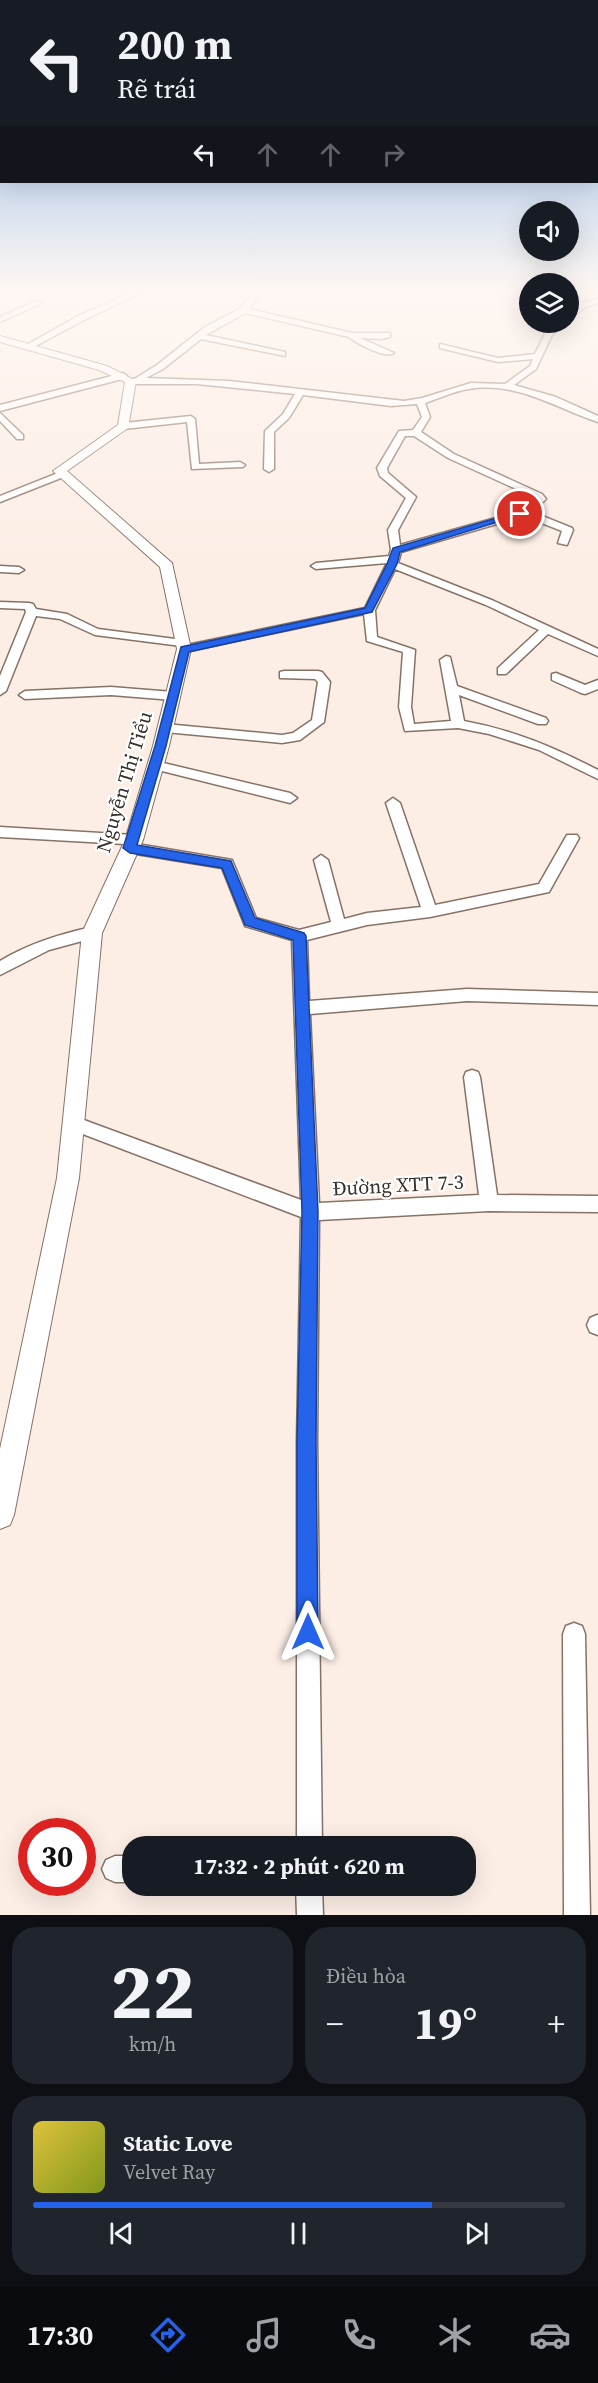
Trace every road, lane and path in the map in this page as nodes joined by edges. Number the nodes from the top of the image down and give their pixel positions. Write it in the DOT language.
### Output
graph roads {
  1 [pos="117,380"];
  2 [pos="127,380"];
  3 [pos="176,380"];
  4 [pos="515,380"];
  5 [pos="508,386"];
  6 [pos="301,392"];
  7 [pos="421,403"];
  8 [pos="0,408"];
  9 [pos="0,416"];
  10 [pos="598,419"];
  11 [pos="124,426"];
  12 [pos="416,433"];
  13 [pos="21,437"];
  14 [pos="240,465"];
  15 [pos="269,469"];
  16 [pos="63,474"];
  17 [pos="0,499"];
  18 [pos="523,512"];
  19 [pos="563,543"];
  20 [pos="393,558"];
  21 [pos="316,566"];
  22 [pos="0,569"];
  23 [pos="19,570"];
  24 [pos="0,605"];
  25 [pos="369,610"];
  26 [pos="32,612"];
  27 [pos="547,629"];
  28 [pos="184,646"];
  29 [pos="598,653"];
  30 [pos="446,660"];
  31 [pos="502,671"];
  32 [pos="284,675"];
  33 [pos="556,677"];
  34 [pos="598,684"];
  35 [pos="451,688"];
  36 [pos="0,691"];
  37 [pos="25,695"];
  38 [pos="172,696"];
  39 [pos="542,721"];
  40 [pos="458,724"];
  41 [pos="165,728"];
  42 [pos="155,765"];
  43 [pos="598,775"];
  44 [pos="291,798"];
  45 [pos="393,803"];
  46 [pos="0,832"];
  47 [pos="572,838"];
  48 [pos="132,844"];
  49 [pos="321,860"];
  50 [pos="430,911"];
  51 [pos="339,926"];
  52 [pos="93,933"];
  53 [pos="299,936"];
  54 [pos="0,969"];
  55 [pos="598,999"];
  56 [pos="302,1008"];
  57 [pos="472,1077"];
  58 [pos="73,1123"];
  59 [pos="489,1203"];
  60 [pos="598,1204"];
  61 [pos="310,1212"];
  62 [pos="0,1515"];
  63 [pos="574,1634"];
  64 [pos="309,1836"];
  65 [pos="309,1896"];
  66 [pos="310,1915"];
  67 [pos="577,1915"];
  1 -- 8 [label="street"];
  2 -- 11 [label="street"];
  3 -- 6 [label="street"];
  4 -- 5 [label="street"];
  5 -- 7 [label="street"];
  5 -- 10 [label="street"];
  6 -- 7 [label="street"];
  6 -- 15 [label="street"];
  7 -- 12 [label="street"];
  9 -- 13 [label="street"];
  11 -- 14 [label="street"];
  11 -- 16 [label="street"];
  12 -- 18 [label="street"];
  12 -- 20 [label="street"];
  16 -- 17 [label="street"];
  16 -- 28 [label="street, Nguyễn Thị Tiểu"];
  18 -- 19 [label="street"];
  18 -- 20 [label="street"];
  20 -- 21 [label="street"];
  20 -- 25 [label="street"];
  20 -- 27 [label="street"];
  22 -- 23 [label="street"];
  24 -- 26 [label="street"];
  25 -- 28 [label="street"];
  25 -- 40 [label="street"];
  26 -- 28 [label="street"];
  26 -- 36 [label="street"];
  27 -- 29 [label="street"];
  27 -- 31 [label="street"];
  28 -- 38 [label="street, Nguyễn Thị Tiểu"];
  30 -- 35 [label="street"];
  32 -- 41 [label="street"];
  33 -- 34 [label="street"];
  35 -- 39 [label="street"];
  35 -- 40 [label="street"];
  37 -- 38 [label="street"];
  38 -- 41 [label="street, Nguyễn Thị Tiểu"];
  40 -- 43 [label="street"];
  41 -- 42 [label="street, Nguyễn Thị Tiểu"];
  42 -- 44 [label="street"];
  42 -- 48 [label="street, Nguyễn Thị Tiểu"];
  45 -- 50 [label="street"];
  46 -- 48 [label="street"];
  47 -- 50 [label="street"];
  48 -- 52 [label="street, Nguyễn Thị Tiểu"];
  48 -- 53 [label="street"];
  49 -- 51 [label="street"];
  50 -- 51 [label="street"];
  51 -- 53 [label="street"];
  52 -- 54 [label="street"];
  52 -- 58 [label="street, Nguyễn Thị Tiểu"];
  53 -- 56 [label="street"];
  55 -- 56 [label="street"];
  56 -- 61 [label="street"];
  57 -- 59 [label="street"];
  58 -- 61 [label="street, Đường XTT 7-3"];
  58 -- 62 [label="street, Nguyễn Thị Tiểu"];
  59 -- 60 [label="street, Đường XTT 7-3"];
  59 -- 61 [label="street, Đường XTT 7-3"];
  61 -- 64 [label="street"];
  63 -- 67 [label="street"];
  65 -- 66 [label="street"];
}
